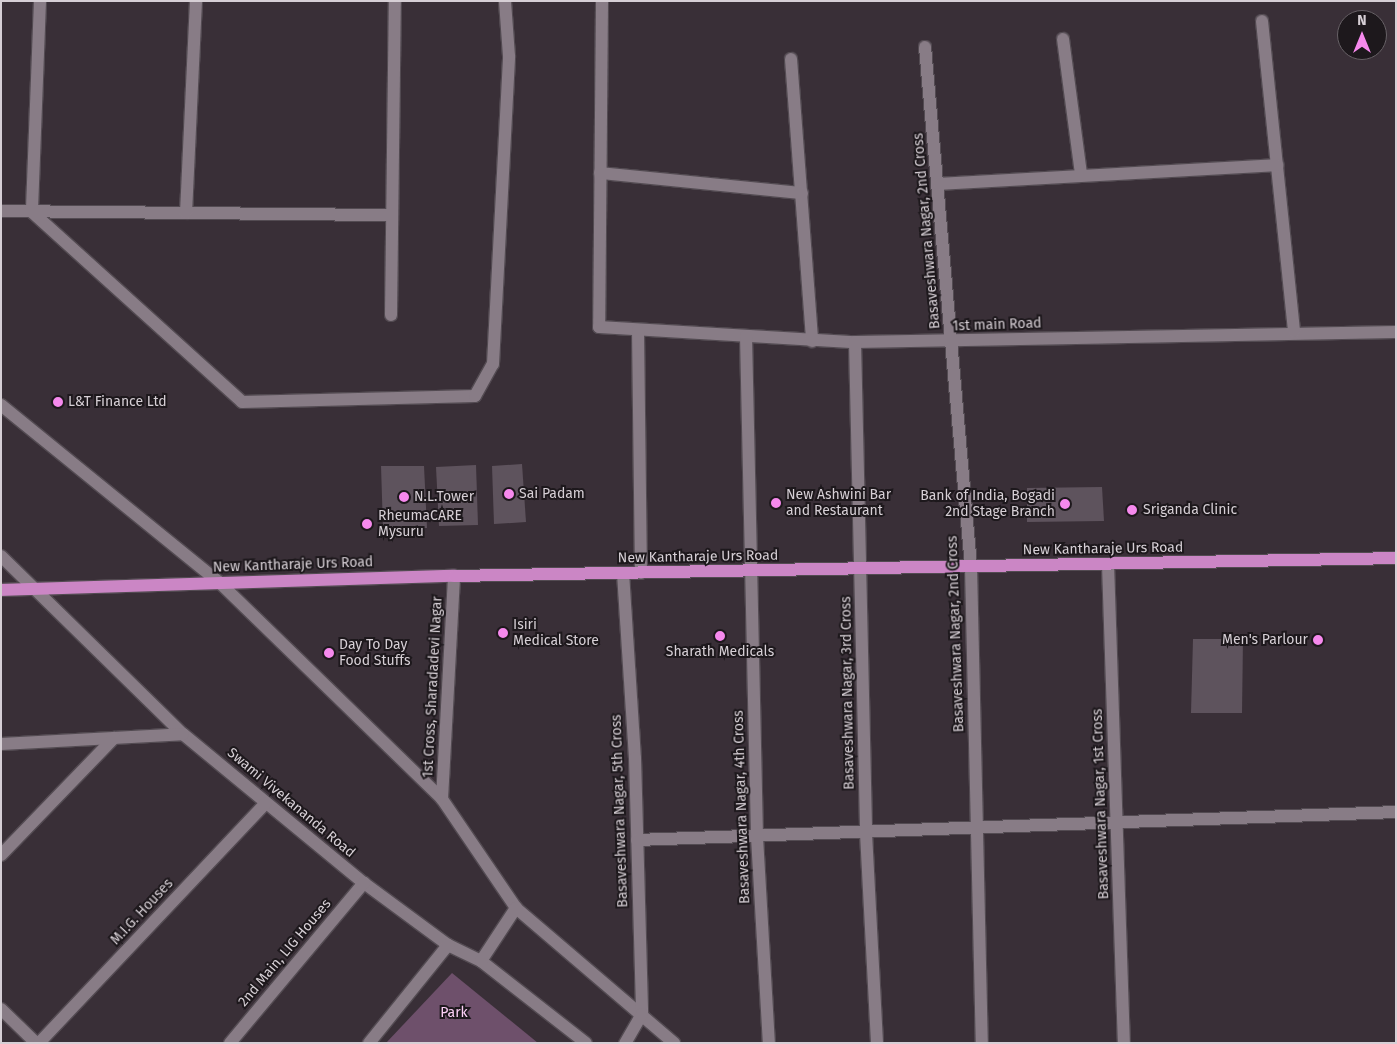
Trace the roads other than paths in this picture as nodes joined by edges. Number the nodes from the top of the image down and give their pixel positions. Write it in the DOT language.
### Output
graph roads {
  1 [pos="40,1"];
  2 [pos="196,1"];
  3 [pos="395,1"];
  4 [pos="504,1"];
  5 [pos="602,1"];
  6 [pos="1262,21"];
  7 [pos="1063,39"];
  8 [pos="925,47"];
  9 [pos="791,59"];
  10 [pos="1277,165"];
  11 [pos="600,173"];
  12 [pos="1081,174"];
  13 [pos="939,184"];
  14 [pos="802,193"];
  15 [pos="1,211"];
  16 [pos="32,212"];
  17 [pos="186,213"];
  18 [pos="392,215"];
  19 [pos="391,315"];
  20 [pos="638,330"];
  21 [pos="1294,331"];
  22 [pos="1396,332"];
  23 [pos="746,336"];
  24 [pos="812,341"];
  25 [pos="855,342"];
  26 [pos="952,342"];
  27 [pos="1,405"];
  28 [pos="1,556"];
  29 [pos="1396,558"];
  30 [pos="1108,564"];
  31 [pos="971,567"];
  32 [pos="860,568"];
  33 [pos="749,570"];
  34 [pos="641,572"];
  35 [pos="623,573"];
  36 [pos="454,576"];
  37 [pos="219,582"];
  38 [pos="38,588"];
  39 [pos="1,590"];
  40 [pos="183,734"];
  41 [pos="114,738"];
  42 [pos="1,744"];
  43 [pos="442,799"];
  44 [pos="266,803"];
  45 [pos="1396,812"];
  46 [pos="1117,824"];
  47 [pos="976,830"];
  48 [pos="866,834"];
  49 [pos="757,838"];
  50 [pos="637,840"];
  51 [pos="1,855"];
  52 [pos="364,883"];
  53 [pos="516,908"];
  54 [pos="448,945"];
  55 [pos="481,961"];
  56 [pos="1,1009"];
  57 [pos="642,1014"];
  58 [pos="38,1043"];
  59 [pos="230,1043"];
  60 [pos="369,1043"];
  61 [pos="586,1043"];
  62 [pos="625,1043"];
  63 [pos="674,1043"];
  64 [pos="769,1043"];
  65 [pos="877,1043"];
  66 [pos="982,1043"];
  67 [pos="1124,1043"];
  1 -- 16 [label="street"];
  2 -- 17 [label="street"];
  3 -- 18 [label="street"];
  4 -- 16 [label="street"];
  5 -- 11 [label="street"];
  6 -- 10 [label="street"];
  7 -- 12 [label="street"];
  8 -- 13 [label="street, Basaveshwara Nagar, 2nd Cross"];
  9 -- 14 [label="street"];
  10 -- 12 [label="street"];
  10 -- 21 [label="street"];
  11 -- 14 [label="street"];
  11 -- 20 [label="street, 1st main Road"];
  12 -- 13 [label="street"];
  13 -- 26 [label="street, Basaveshwara Nagar, 2nd Cross"];
  14 -- 24 [label="street"];
  15 -- 16 [label="street"];
  16 -- 17 [label="street"];
  17 -- 18 [label="street"];
  18 -- 19 [label="street"];
  20 -- 23 [label="street, 1st main Road"];
  20 -- 34 [label="street"];
  21 -- 22 [label="street, 1st main Road"];
  21 -- 26 [label="street, 1st main Road"];
  23 -- 24 [label="street, 1st main Road"];
  23 -- 33 [label="street, Basaveshwara Nagar, 4th Cross"];
  24 -- 25 [label="street, 1st main Road"];
  25 -- 26 [label="street, 1st main Road"];
  25 -- 32 [label="street, Basaveshwara Nagar, 3rd Cross"];
  26 -- 31 [label="street, Basaveshwara Nagar, 2nd Cross"];
  27 -- 37 [label="street"];
  28 -- 38 [label="street, Swami Vivekananda Road"];
  29 -- 30 [label="main road, New Kantharaje Urs Road"];
  30 -- 31 [label="main road, New Kantharaje Urs Road"];
  30 -- 46 [label="street, Basaveshwara Nagar, 1st Cross"];
  31 -- 32 [label="main road, New Kantharaje Urs Road"];
  31 -- 47 [label="street, Basaveshwara Nagar, 2nd Cross"];
  32 -- 33 [label="main road, New Kantharaje Urs Road"];
  32 -- 48 [label="street, Basaveshwara Nagar, 3rd Cross"];
  33 -- 34 [label="main road, New Kantharaje Urs Road"];
  33 -- 49 [label="street, Basaveshwara Nagar, 4th Cross"];
  34 -- 35 [label="main road, New Kantharaje Urs Road"];
  35 -- 36 [label="main road, New Kantharaje Urs Road"];
  35 -- 50 [label="street, Basaveshwara Nagar, 5th Cross"];
  36 -- 37 [label="main road, New Kantharaje Urs Road"];
  36 -- 43 [label="street, 1st Cross, Sharadadevi Nagar"];
  37 -- 38 [label="main road, New Kantharaje Urs Road"];
  37 -- 43 [label="street"];
  38 -- 39 [label="main road, New Kantharaje Urs Road"];
  38 -- 40 [label="street, Swami Vivekananda Road"];
  40 -- 41 [label="street"];
  40 -- 44 [label="street, Swami Vivekananda Road"];
  41 -- 42 [label="street"];
  41 -- 51 [label="street"];
  43 -- 53 [label="street"];
  44 -- 52 [label="street, Swami Vivekananda Road"];
  44 -- 58 [label="street, M.I.G. Houses"];
  45 -- 46 [label="street"];
  46 -- 47 [label="street"];
  46 -- 67 [label="street, Basaveshwara Nagar, 1st Cross"];
  47 -- 48 [label="street"];
  47 -- 66 [label="street, Basaveshwara Nagar, 2nd Cross"];
  48 -- 49 [label="street"];
  48 -- 65 [label="street, Basaveshwara Nagar, 3rd Cross"];
  49 -- 50 [label="street"];
  49 -- 64 [label="street, Basaveshwara Nagar, 4th Cross"];
  50 -- 57 [label="street, Basaveshwara Nagar, 5th Cross"];
  52 -- 54 [label="street, Swami Vivekananda Road"];
  52 -- 59 [label="street, 2nd Main, LIG Houses"];
  53 -- 55 [label="street"];
  53 -- 57 [label="street"];
  54 -- 55 [label="street, Swami Vivekananda Road"];
  54 -- 60 [label="street"];
  55 -- 61 [label="street, Swami Vivekananda Road"];
  56 -- 58 [label="street"];
  57 -- 62 [label="street"];
  57 -- 63 [label="street"];
}
